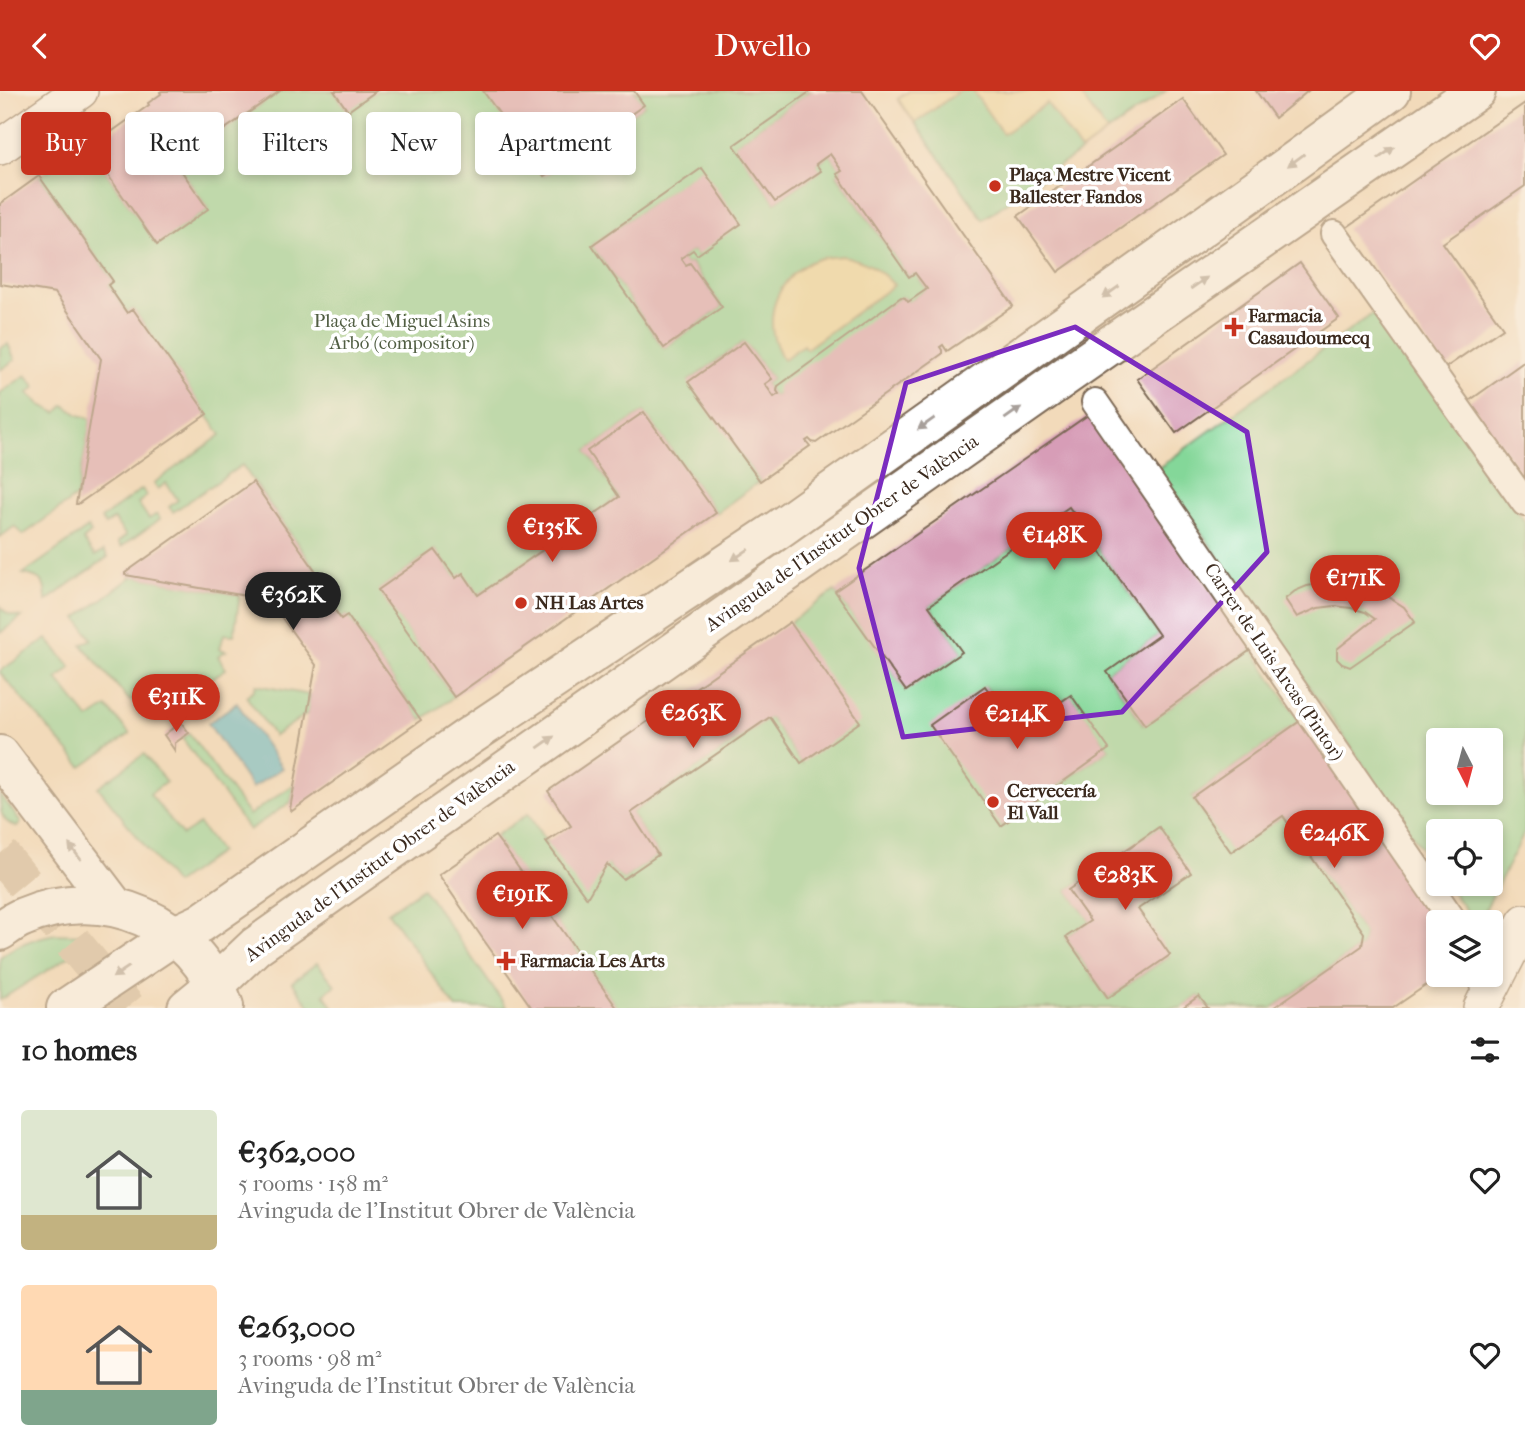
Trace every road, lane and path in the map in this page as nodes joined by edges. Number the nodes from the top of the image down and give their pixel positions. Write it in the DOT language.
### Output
graph roads {
  1 [pos="80,91"];
  2 [pos="1390,91"];
  3 [pos="1476,91"];
  4 [pos="0,148"];
  5 [pos="1334,234"];
  6 [pos="1095,402"];
  7 [pos="1525,503"];
  8 [pos="0,755"];
  9 [pos="115,907"];
  10 [pos="1446,910"];
  11 [pos="1525,922"];
  12 [pos="0,931"];
  13 [pos="175,935"];
  14 [pos="209,1000"];
  15 [pos="66,1008"];
  16 [pos="1481,1008"];
  1 -- 4 [label="street"];
  2 -- 13 [label="main road, Avinguda de l'Institut Obrer de València, one-way"];
  14 -- 3 [label="main road, Avinguda de l'Institut Obrer de València, one-way"];
  5 -- 7 [label="street"];
  6 -- 10 [label="street, Carrer de Luis Arcas (Pintor)"];
  9 -- 8 [label="main road, one-way"];
  9 -- 12 [label="main road"];
  9 -- 13 [label="main road"];
  11 -- 16 [label="street"];
  13 -- 14 [label="main road"];
  13 -- 15 [label="main road, Avinguda de l'Institut Obrer de València, one-way"];
}
